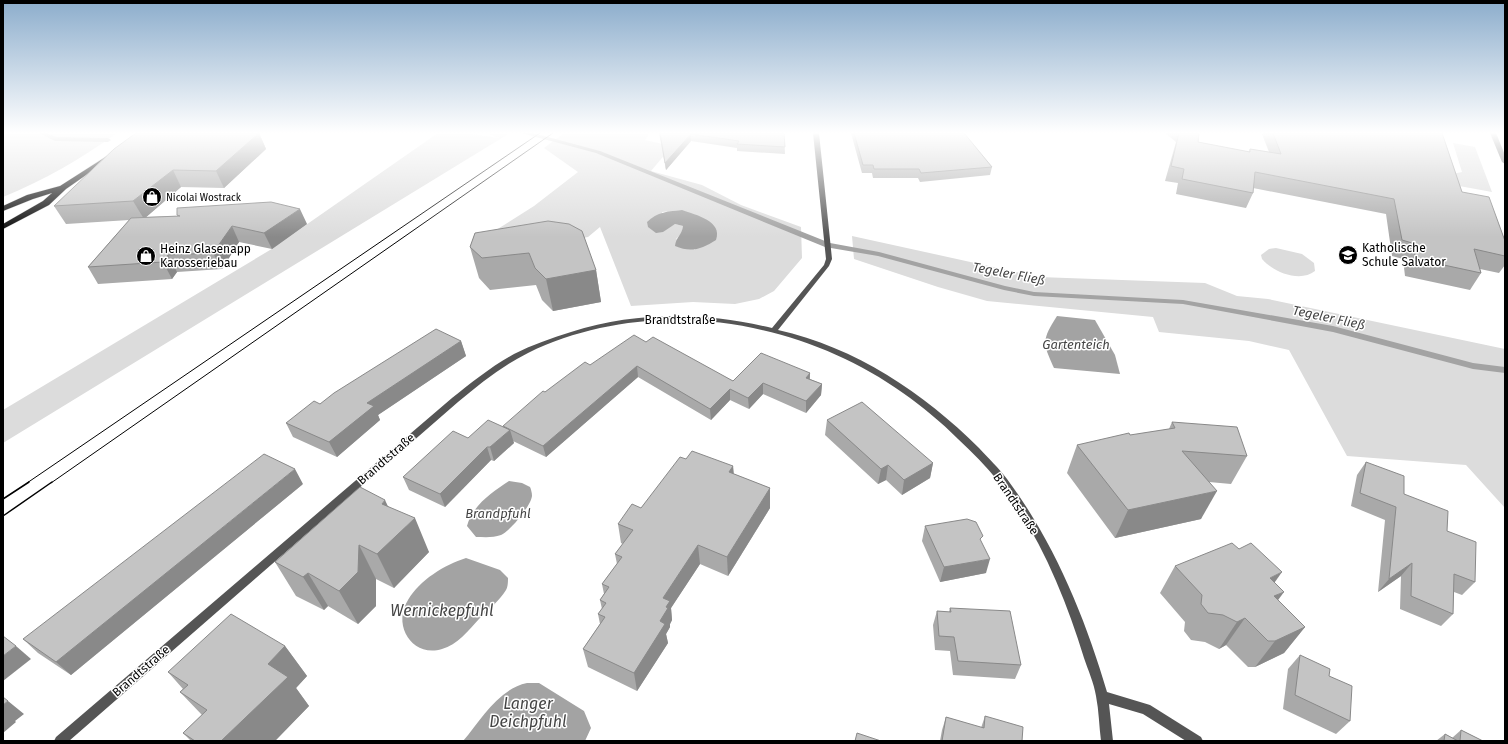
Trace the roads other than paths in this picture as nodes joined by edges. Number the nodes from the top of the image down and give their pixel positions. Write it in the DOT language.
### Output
graph roads {
  1 [pos="92,168"];
  2 [pos="819,168"];
  3 [pos="63,187"];
  4 [pos="3,209"];
  5 [pos="3,227"];
  6 [pos="774,330"];
  7 [pos="1102,696"];
  8 [pos="60,741"];
  9 [pos="1107,741"];
  10 [pos="1197,741"];
  1 -- 3 [label="main road"];
  2 -- 6 [label="street"];
  3 -- 4 [label="main road"];
  3 -- 5 [label="main road"];
  6 -- 7 [label="street, Brandtstraße"];
  6 -- 8 [label="street, Brandtstraße"];
  7 -- 9 [label="street, Brandtstraße"];
  7 -- 10 [label="street"];
}
